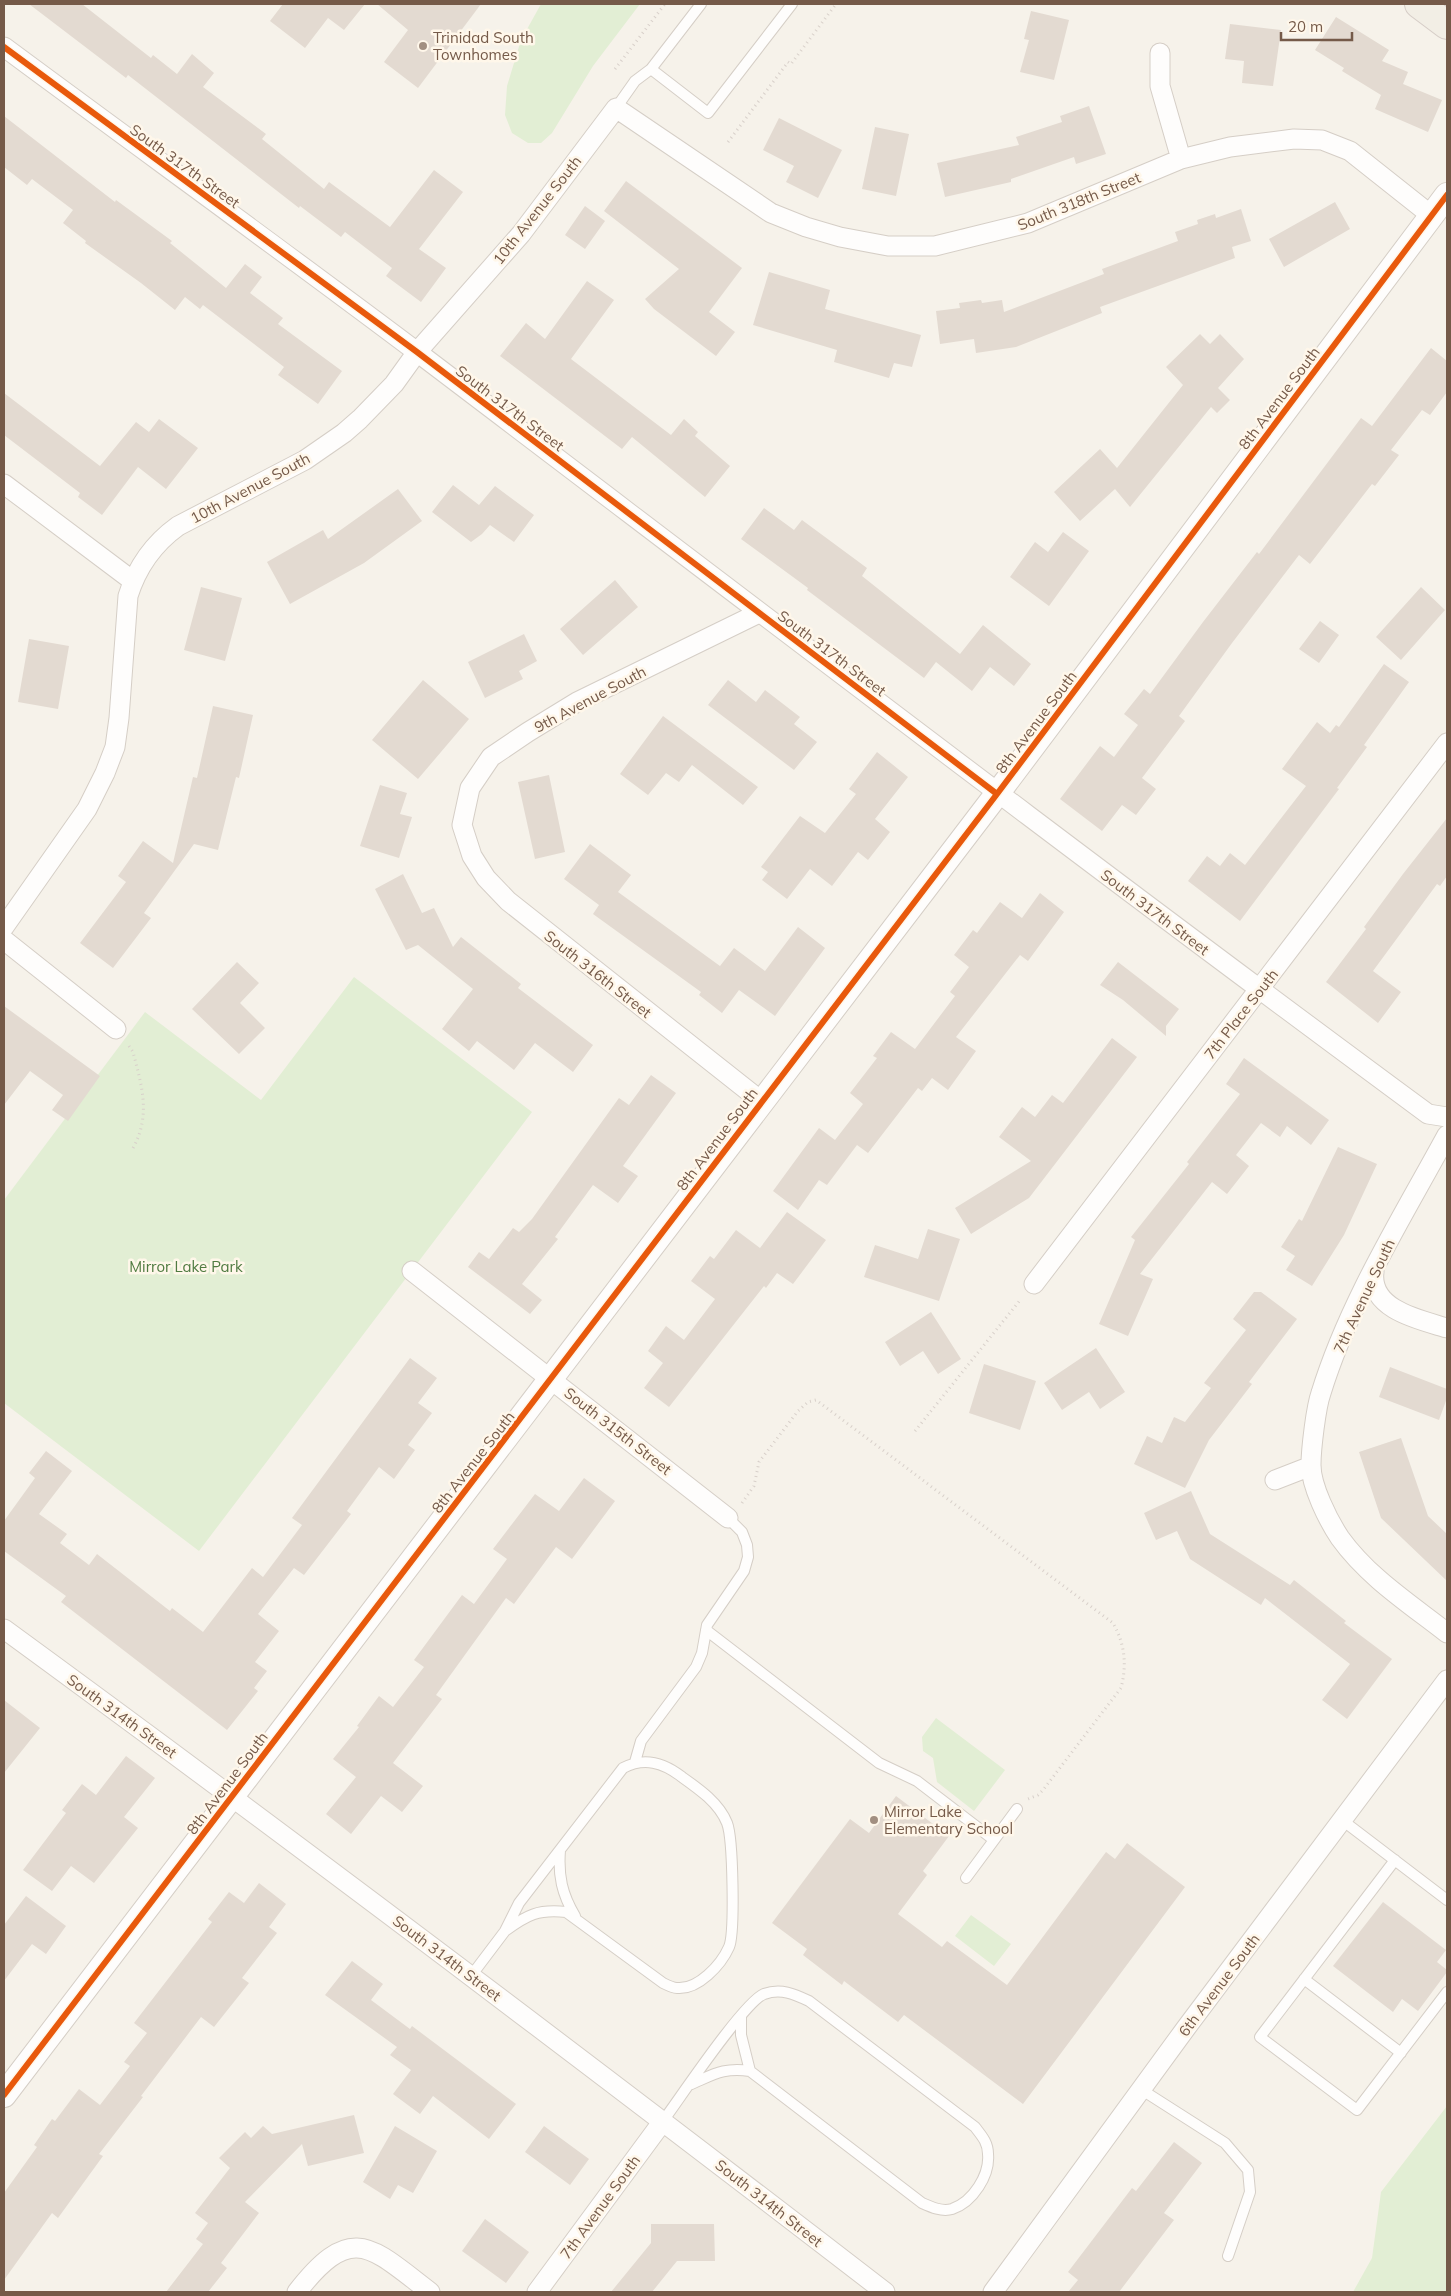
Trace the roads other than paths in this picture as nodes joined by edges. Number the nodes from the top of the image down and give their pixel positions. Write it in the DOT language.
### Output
graph roads {
  1 [pos="701,4"];
  2 [pos="792,4"];
  3 [pos="1419,4"];
  4 [pos="1447,25"];
  5 [pos="4,47"];
  6 [pos="1160,53"];
  7 [pos="651,69"];
  8 [pos="616,108"];
  9 [pos="1181,159"];
  10 [pos="1447,195"];
  11 [pos="1432,216"];
  12 [pos="417,352"];
  13 [pos="4,484"];
  14 [pos="133,581"];
  15 [pos="759,613"];
  16 [pos="1447,743"];
  17 [pos="997,794"];
  18 [pos="462,825"];
  19 [pos="4,927"];
  20 [pos="4,940"];
  21 [pos="1260,990"];
  22 [pos="116,1030"];
  23 [pos="761,1100"];
  24 [pos="1447,1117"];
  25 [pos="1447,1135"];
  26 [pos="412,1271"];
  27 [pos="1374,1272"];
  28 [pos="1034,1284"];
  29 [pos="1447,1328"];
  30 [pos="552,1379"];
  31 [pos="1311,1466"];
  32 [pos="1275,1480"];
  33 [pos="729,1519"];
  34 [pos="4,1629"];
  35 [pos="706,1630"];
  36 [pos="1447,1633"];
  37 [pos="1447,1680"];
  38 [pos="634,1762"];
  39 [pos="232,1796"];
  40 [pos="1017,1809"];
  41 [pos="1342,1820"];
  42 [pos="994,1840"];
  43 [pos="560,1850"];
  44 [pos="1395,1860"];
  45 [pos="966,1878"];
  46 [pos="1447,1900"];
  47 [pos="577,1919"];
  48 [pos="505,1931"];
  49 [pos="471,1976"];
  50 [pos="1304,1979"];
  51 [pos="1447,1992"];
  52 [pos="741,2016"];
  53 [pos="1400,2053"];
  54 [pos="750,2071"];
  55 [pos="689,2085"];
  56 [pos="1142,2090"];
  57 [pos="4,2095"];
  58 [pos="663,2121"];
  59 [pos="1228,2256"];
  60 [pos="297,2292"];
  61 [pos="430,2292"];
  62 [pos="536,2292"];
  63 [pos="885,2292"];
  64 [pos="993,2292"];
  1 -- 7 [label="lane"];
  2 -- 7 [label="lane"];
  3 -- 4 [label="main road"];
  5 -- 12 [label="street, South 317th Street"];
  6 -- 9 [label="street"];
  7 -- 8 [label="lane"];
  8 -- 9 [label="street, South 318th Street"];
  8 -- 12 [label="street, 10th Avenue South"];
  9 -- 11 [label="street, South 318th Street"];
  10 -- 11 [label="street, 8th Avenue South"];
  11 -- 17 [label="street, 8th Avenue South"];
  12 -- 14 [label="street, 10th Avenue South"];
  12 -- 15 [label="street, South 317th Street"];
  13 -- 14 [label="street"];
  14 -- 19 [label="street, 10th Avenue South"];
  15 -- 17 [label="street, South 317th Street"];
  15 -- 18 [label="street, 9th Avenue South"];
  16 -- 21 [label="street, 7th Place South"];
  17 -- 21 [label="street, South 317th Street"];
  17 -- 23 [label="street, 8th Avenue South"];
  18 -- 23 [label="street, South 316th Street"];
  20 -- 22 [label="street"];
  21 -- 24 [label="street, South 317th Street"];
  21 -- 28 [label="street, 7th Place South"];
  23 -- 30 [label="street, 8th Avenue South"];
  25 -- 27 [label="street, 7th Avenue South"];
  26 -- 30 [label="street, South 315th Street"];
  27 -- 29 [label="street"];
  27 -- 31 [label="street, 7th Avenue South"];
  30 -- 33 [label="street, South 315th Street"];
  30 -- 39 [label="street, 8th Avenue South"];
  31 -- 32 [label="street"];
  31 -- 36 [label="street, 7th Avenue South"];
  33 -- 35 [label="lane"];
  34 -- 39 [label="street, South 314th Street"];
  35 -- 38 [label="lane"];
  35 -- 42 [label="lane"];
  37 -- 41 [label="street, 6th Avenue South"];
  38 -- 43 [label="lane"];
  38 -- 47 [label="lane"];
  39 -- 49 [label="street, South 314th Street"];
  39 -- 57 [label="street, 8th Avenue South"];
  40 -- 42 [label="lane"];
  41 -- 44 [label="lane"];
  41 -- 56 [label="street, 6th Avenue South"];
  42 -- 45 [label="lane"];
  43 -- 47 [label="lane"];
  43 -- 48 [label="lane"];
  44 -- 46 [label="lane"];
  44 -- 50 [label="lane"];
  47 -- 48 [label="lane"];
  48 -- 49 [label="lane"];
  49 -- 58 [label="street, South 314th Street"];
  50 -- 53 [label="lane"];
  50 -- 53 [label="lane"];
  51 -- 53 [label="lane"];
  52 -- 54 [label="lane"];
  52 -- 54 [label="lane"];
  52 -- 55 [label="lane"];
  54 -- 55 [label="lane"];
  55 -- 58 [label="lane"];
  56 -- 59 [label="lane"];
  56 -- 64 [label="street, 6th Avenue South"];
  58 -- 62 [label="street, 7th Avenue South"];
  58 -- 63 [label="street, South 314th Street"];
  60 -- 61 [label="street"];
}
